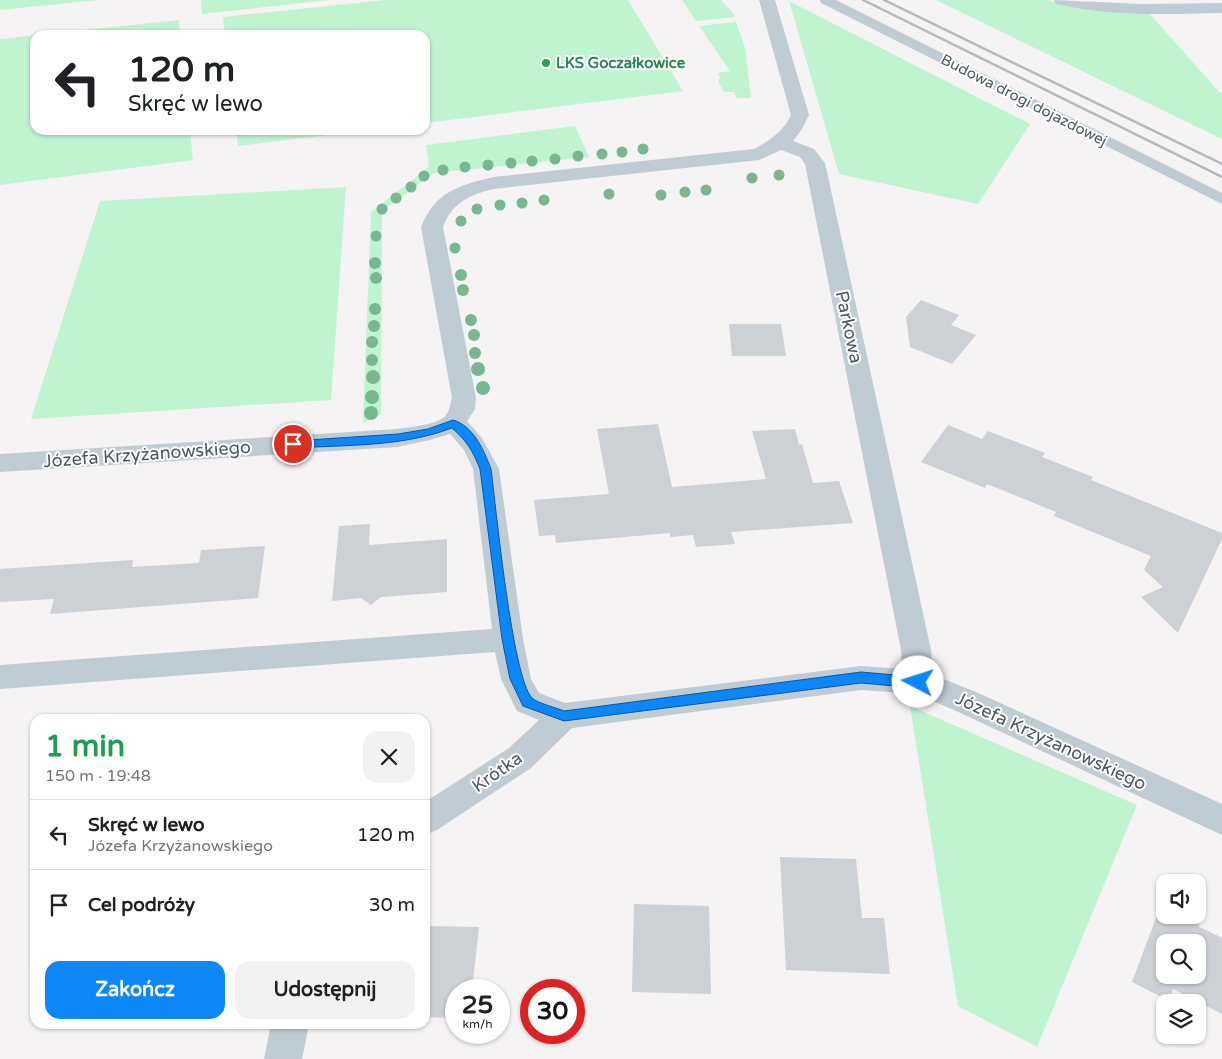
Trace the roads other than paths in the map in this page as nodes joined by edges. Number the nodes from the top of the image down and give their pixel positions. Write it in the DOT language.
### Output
graph roads {
  1 [pos="767,0"];
  2 [pos="826,0"];
  3 [pos="1062,0"];
  4 [pos="1222,8"];
  5 [pos="781,143"];
  6 [pos="1222,199"];
  7 [pos="453,423"];
  8 [pos="0,463"];
  9 [pos="508,639"];
  10 [pos="0,677"];
  11 [pos="918,682"];
  12 [pos="564,716"];
  13 [pos="430,817"];
  14 [pos="1222,820"];
  15 [pos="289,1029"];
  16 [pos="283,1059"];
  1 -- 5 [label="street"];
  2 -- 6 [label="lane, Budowa drogi dojazdowej"];
  3 -- 4 [label="street"];
  5 -- 7 [label="street"];
  5 -- 11 [label="street, Parkowa"];
  7 -- 8 [label="street, Józefa Krzyżanowskiego"];
  7 -- 9 [label="street, Józefa Krzyżanowskiego"];
  9 -- 10 [label="street"];
  9 -- 12 [label="street, Józefa Krzyżanowskiego"];
  11 -- 12 [label="street, Józefa Krzyżanowskiego"];
  11 -- 14 [label="street, Józefa Krzyżanowskiego"];
  12 -- 13 [label="street, Krótka"];
  15 -- 16 [label="street"];
}
